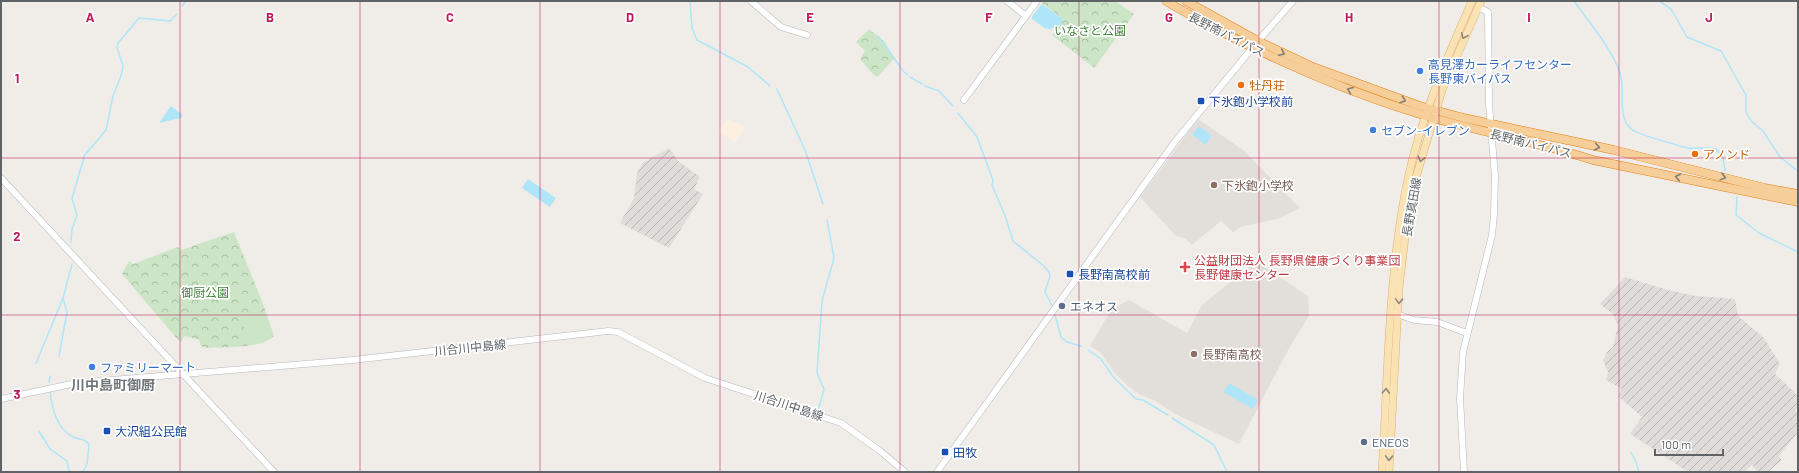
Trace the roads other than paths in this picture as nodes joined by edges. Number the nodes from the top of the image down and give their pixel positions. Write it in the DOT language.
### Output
graph roads {
  1 [pos="751,1"];
  2 [pos="1006,1"];
  3 [pos="1037,1"];
  4 [pos="1166,1"];
  5 [pos="1186,1"];
  6 [pos="1293,1"];
  7 [pos="1472,1"];
  8 [pos="1479,4"];
  9 [pos="1026,16"];
  10 [pos="807,35"];
  11 [pos="1258,41"];
  12 [pos="1252,48"];
  13 [pos="964,100"];
  14 [pos="1431,113"];
  15 [pos="1491,124"];
  16 [pos="1492,134"];
  17 [pos="1,178"];
  18 [pos="1798,194"];
  19 [pos="1798,202"];
  20 [pos="1390,312"];
  21 [pos="1398,315"];
  22 [pos="1468,333"];
  23 [pos="183,373"];
  24 [pos="1,399"];
  25 [pos="274,472"];
  26 [pos="905,472"];
  27 [pos="936,472"];
  28 [pos="1382,472"];
  29 [pos="1389,472"];
  30 [pos="1464,472"];
  1 -- 10 [label="street"];
  2 -- 9 [label="street"];
  3 -- 9 [label="street"];
  4 -- 12 [label="highway, 長野南バイパス"];
  5 -- 11 [label="highway, 長野南バイパス"];
  6 -- 11 [label="street"];
  7 -- 14 [label="main road, 長野真田線"];
  8 -- 14 [label="main road, 長野真田線, one-way"];
  8 -- 15 [label="street"];
  9 -- 13 [label="street"];
  11 -- 12 [label="street"];
  11 -- 14 [label="highway, 長野南バイパス, one-way"];
  14 -- 12 [label="highway, 長野南バイパス, one-way"];
  12 -- 27 [label="street"];
  14 -- 15 [label="highway, 長野南バイパス"];
  14 -- 16 [label="highway, 長野南バイパス"];
  14 -- 20 [label="main road, 長野真田線"];
  14 -- 21 [label="main road, 長野真田線, one-way"];
  15 -- 16 [label="street"];
  15 -- 18 [label="highway, 長野南バイパス, one-way"];
  19 -- 16 [label="highway, 長野南バイパス, one-way"];
  16 -- 22 [label="street"];
  17 -- 23 [label="street"];
  20 -- 21 [label="street"];
  28 -- 20 [label="main road, 長野真田線, one-way"];
  21 -- 22 [label="street"];
  21 -- 29 [label="main road, 長野真田線, one-way"];
  22 -- 30 [label="street"];
  23 -- 24 [label="street, 川合川中島線"];
  23 -- 25 [label="street"];
  23 -- 26 [label="street, 川合川中島線"];
}
